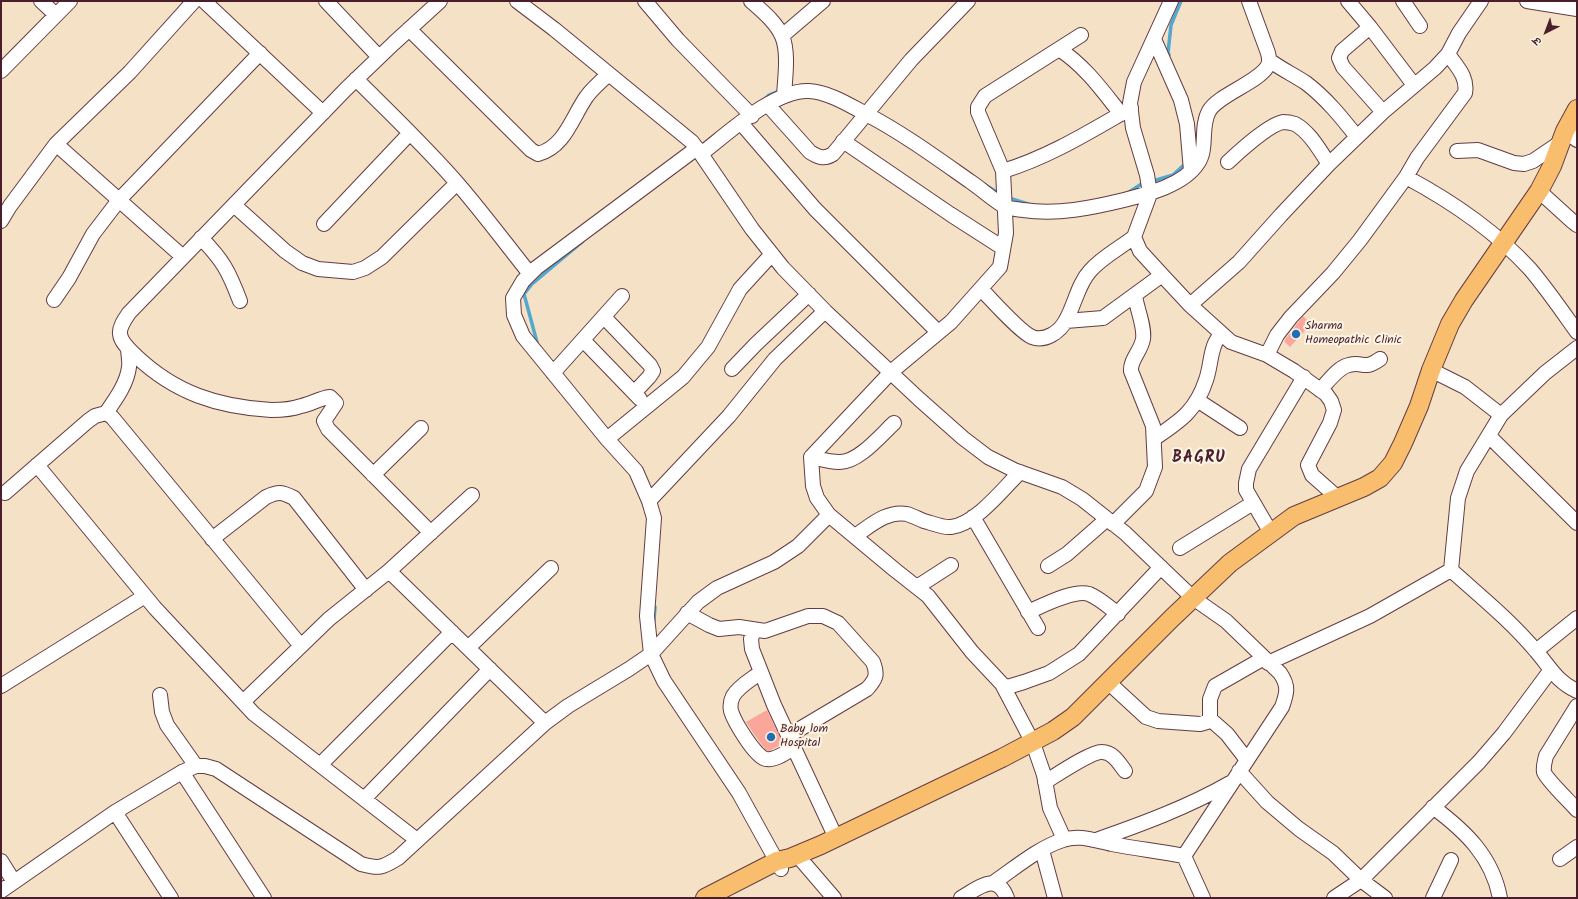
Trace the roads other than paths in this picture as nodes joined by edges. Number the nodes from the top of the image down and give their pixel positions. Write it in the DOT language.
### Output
graph roads {
  1 [pos="41,1"];
  2 [pos="70,1"];
  3 [pos="194,1"];
  4 [pos="204,1"];
  5 [pos="326,1"];
  6 [pos="440,1"];
  7 [pos="517,1"];
  8 [pos="646,1"];
  9 [pos="751,1"];
  10 [pos="823,1"];
  11 [pos="968,1"];
  12 [pos="1171,1"];
  13 [pos="1249,1"];
  14 [pos="1348,1"];
  15 [pos="1403,1"];
  16 [pos="1481,1"];
  17 [pos="1527,1"];
  18 [pos="1577,9"];
  19 [pos="56,15"];
  20 [pos="1420,26"];
  21 [pos="1370,27"];
  22 [pos="408,29"];
  23 [pos="1081,35"];
  24 [pos="782,36"];
  25 [pos="1154,39"];
  26 [pos="1059,49"];
  27 [pos="260,53"];
  28 [pos="1448,54"];
  29 [pos="379,57"];
  30 [pos="1269,60"];
  31 [pos="1,71"];
  32 [pos="609,74"];
  33 [pos="356,79"];
  34 [pos="1414,85"];
  35 [pos="784,96"];
  36 [pos="768,105"];
  37 [pos="1577,110"];
  38 [pos="1126,111"];
  39 [pos="1383,112"];
  40 [pos="323,113"];
  41 [pos="866,114"];
  42 [pos="746,120"];
  43 [pos="410,133"];
  44 [pos="1357,137"];
  45 [pos="1568,138"];
  46 [pos="843,141"];
  47 [pos="56,144"];
  48 [pos="699,151"];
  49 [pos="1457,151"];
  50 [pos="1228,162"];
  51 [pos="1329,164"];
  52 [pos="1003,170"];
  53 [pos="1191,171"];
  54 [pos="1406,177"];
  55 [pos="457,183"];
  56 [pos="1540,191"];
  57 [pos="1150,194"];
  58 [pos="119,200"];
  59 [pos="234,205"];
  60 [pos="1005,207"];
  61 [pos="1,221"];
  62 [pos="324,224"];
  63 [pos="1577,225"];
  64 [pos="1134,237"];
  65 [pos="201,238"];
  66 [pos="1504,243"];
  67 [pos="1003,248"];
  68 [pos="772,254"];
  69 [pos="183,257"];
  70 [pos="530,274"];
  71 [pos="1162,275"];
  72 [pos="981,289"];
  73 [pos="809,294"];
  74 [pos="622,296"];
  75 [pos="1134,296"];
  76 [pos="54,300"];
  77 [pos="240,301"];
  78 [pos="1190,305"];
  79 [pos="825,311"];
  80 [pos="604,317"];
  81 [pos="1066,321"];
  82 [pos="938,332"];
  83 [pos="1577,332"];
  84 [pos="1221,333"];
  85 [pos="583,340"];
  86 [pos="128,348"];
  87 [pos="1577,348"];
  88 [pos="1267,354"];
  89 [pos="1380,360"];
  90 [pos="732,369"];
  91 [pos="1431,370"];
  92 [pos="891,372"];
  93 [pos="554,373"];
  94 [pos="1304,378"];
  95 [pos="1320,390"];
  96 [pos="634,393"];
  97 [pos="1197,400"];
  98 [pos="648,406"];
  99 [pos="106,413"];
  100 [pos="1501,415"];
  101 [pos="894,423"];
  102 [pos="421,428"];
  103 [pos="1240,428"];
  104 [pos="1489,436"];
  105 [pos="1154,438"];
  106 [pos="607,439"];
  107 [pos="811,457"];
  108 [pos="37,465"];
  109 [pos="1020,472"];
  110 [pos="373,475"];
  111 [pos="5,493"];
  112 [pos="472,495"];
  113 [pos="1338,498"];
  114 [pos="649,501"];
  115 [pos="1253,504"];
  116 [pos="829,515"];
  117 [pos="973,517"];
  118 [pos="1110,521"];
  119 [pos="1577,523"];
  120 [pos="430,533"];
  121 [pos="1270,533"];
  122 [pos="855,536"];
  123 [pos="212,539"];
  124 [pos="1180,548"];
  125 [pos="951,565"];
  126 [pos="1048,566"];
  127 [pos="1160,567"];
  128 [pos="551,568"];
  129 [pos="1451,570"];
  130 [pos="389,571"];
  131 [pos="917,587"];
  132 [pos="366,590"];
  133 [pos="145,596"];
  134 [pos="1193,598"];
  135 [pos="1028,612"];
  136 [pos="687,613"];
  137 [pos="1118,614"];
  138 [pos="1577,618"];
  139 [pos="1038,628"];
  140 [pos="754,630"];
  141 [pos="452,632"];
  142 [pos="301,646"];
  143 [pos="468,648"];
  144 [pos="1536,651"];
  145 [pos="651,654"];
  146 [pos="1266,660"];
  147 [pos="490,669"];
  148 [pos="1550,671"];
  149 [pos="761,672"];
  150 [pos="1108,682"];
  151 [pos="1,686"];
  152 [pos="1004,688"];
  153 [pos="1577,691"];
  154 [pos="160,694"];
  155 [pos="242,702"];
  156 [pos="1577,706"];
  157 [pos="1210,719"];
  158 [pos="545,723"];
  159 [pos="791,742"];
  160 [pos="1033,743"];
  161 [pos="320,765"];
  162 [pos="196,766"];
  163 [pos="1125,771"];
  164 [pos="1239,771"];
  165 [pos="182,772"];
  166 [pos="1045,782"];
  167 [pos="364,799"];
  168 [pos="1433,807"];
  169 [pos="1577,810"];
  170 [pos="115,812"];
  171 [pos="836,838"];
  172 [pos="1064,839"];
  173 [pos="417,840"];
  174 [pos="1096,840"];
  175 [pos="1577,847"];
  176 [pos="1042,850"];
  177 [pos="1184,856"];
  178 [pos="1560,859"];
  179 [pos="1451,860"];
  180 [pos="1,861"];
  181 [pos="786,861"];
  182 [pos="1361,880"];
  183 [pos="14,882"];
  184 [pos="993,883"];
  185 [pos="1,891"];
  186 [pos="171,898"];
  187 [pos="264,898"];
  188 [pos="705,898"];
  189 [pos="728,898"];
  190 [pos="834,898"];
  191 [pos="961,898"];
  192 [pos="1007,898"];
  193 [pos="1055,898"];
  194 [pos="1203,898"];
  195 [pos="1334,898"];
  196 [pos="1385,898"];
  197 [pos="1433,898"];
  198 [pos="1500,898"];
  1 -- 19 [label="street"];
  2 -- 19 [label="street"];
  3 -- 47 [label="street"];
  4 -- 27 [label="street"];
  5 -- 29 [label="street"];
  6 -- 22 [label="street"];
  7 -- 32 [label="street"];
  8 -- 42 [label="street"];
  9 -- 24 [label="street"];
  10 -- 24 [label="street"];
  11 -- 41 [label="street"];
  12 -- 25 [label="street"];
  13 -- 30 [label="street"];
  14 -- 21 [label="street"];
  15 -- 20 [label="street"];
  16 -- 28 [label="street"];
  17 -- 18 [label="street"];
  19 -- 31 [label="street"];
  21 -- 34 [label="street"];
  21 -- 39 [label="street"];
  22 -- 29 [label="street"];
  22 -- 32 [label="street"];
  23 -- 26 [label="street"];
  24 -- 35 [label="street"];
  25 -- 38 [label="street"];
  25 -- 53 [label="street"];
  26 -- 38 [label="street"];
  26 -- 52 [label="street"];
  27 -- 40 [label="street"];
  27 -- 58 [label="street"];
  28 -- 34 [label="street"];
  28 -- 54 [label="street"];
  29 -- 33 [label="street"];
  30 -- 44 [label="street"];
  30 -- 53 [label="street"];
  32 -- 48 [label="street"];
  33 -- 40 [label="street"];
  33 -- 43 [label="street"];
  34 -- 39 [label="street"];
  35 -- 36 [label="street"];
  35 -- 41 [label="street"];
  36 -- 42 [label="street"];
  36 -- 46 [label="street"];
  37 -- 45 [label="main road"];
  38 -- 52 [label="street"];
  38 -- 57 [label="street"];
  39 -- 44 [label="street"];
  40 -- 59 [label="street"];
  41 -- 46 [label="street"];
  41 -- 60 [label="street"];
  42 -- 48 [label="street"];
  42 -- 82 [label="street"];
  43 -- 55 [label="street"];
  43 -- 62 [label="street"];
  44 -- 51 [label="street"];
  45 -- 49 [label="street"];
  45 -- 56 [label="main road"];
  46 -- 67 [label="street"];
  47 -- 58 [label="street"];
  47 -- 61 [label="street"];
  48 -- 68 [label="street"];
  48 -- 70 [label="street"];
  50 -- 51 [label="street"];
  51 -- 78 [label="street"];
  52 -- 60 [label="street"];
  53 -- 57 [label="street"];
  54 -- 66 [label="street"];
  54 -- 88 [label="street"];
  55 -- 59 [label="street"];
  55 -- 70 [label="street"];
  56 -- 63 [label="street"];
  56 -- 66 [label="main road"];
  57 -- 60 [label="street"];
  57 -- 64 [label="street"];
  58 -- 69 [label="street"];
  58 -- 76 [label="street"];
  59 -- 65 [label="street"];
  60 -- 67 [label="street"];
  64 -- 71 [label="street"];
  64 -- 81 [label="street"];
  65 -- 69 [label="street"];
  65 -- 77 [label="street"];
  66 -- 83 [label="street"];
  66 -- 91 [label="main road"];
  67 -- 72 [label="street"];
  68 -- 73 [label="street"];
  68 -- 98 [label="street"];
  69 -- 86 [label="street"];
  70 -- 93 [label="street"];
  71 -- 75 [label="street"];
  71 -- 78 [label="street"];
  72 -- 81 [label="street"];
  72 -- 82 [label="street"];
  73 -- 79 [label="street"];
  73 -- 90 [label="street"];
  74 -- 80 [label="street"];
  75 -- 81 [label="street"];
  75 -- 105 [label="street"];
  78 -- 84 [label="street"];
  79 -- 92 [label="street"];
  79 -- 114 [label="street"];
  80 -- 85 [label="street"];
  80 -- 96 [label="street"];
  82 -- 92 [label="street"];
  84 -- 88 [label="street"];
  84 -- 97 [label="street"];
  85 -- 93 [label="street"];
  85 -- 96 [label="street"];
  86 -- 99 [label="street"];
  86 -- 110 [label="street"];
  87 -- 100 [label="street"];
  88 -- 94 [label="street"];
  89 -- 95 [label="street"];
  91 -- 100 [label="street"];
  91 -- 113 [label="main road"];
  92 -- 107 [label="street"];
  92 -- 109 [label="street"];
  93 -- 106 [label="street"];
  94 -- 95 [label="street"];
  94 -- 115 [label="street"];
  95 -- 113 [label="street"];
  96 -- 98 [label="street"];
  97 -- 103 [label="street"];
  97 -- 105 [label="street"];
  98 -- 106 [label="street"];
  99 -- 108 [label="street"];
  99 -- 123 [label="street"];
  100 -- 104 [label="street"];
  101 -- 107 [label="street"];
  102 -- 110 [label="street"];
  104 -- 119 [label="street"];
  104 -- 129 [label="street"];
  105 -- 118 [label="street"];
  106 -- 114 [label="street"];
  107 -- 116 [label="street"];
  108 -- 111 [label="street"];
  108 -- 133 [label="street"];
  109 -- 117 [label="street"];
  109 -- 118 [label="street"];
  110 -- 120 [label="street"];
  112 -- 120 [label="street"];
  113 -- 121 [label="main road"];
  114 -- 145 [label="street"];
  115 -- 121 [label="street"];
  115 -- 124 [label="street"];
  116 -- 122 [label="street"];
  116 -- 136 [label="street"];
  117 -- 122 [label="street"];
  117 -- 135 [label="street"];
  118 -- 126 [label="street"];
  118 -- 127 [label="street"];
  120 -- 130 [label="street"];
  121 -- 134 [label="main road"];
  122 -- 131 [label="street"];
  123 -- 132 [label="street"];
  123 -- 142 [label="street"];
  125 -- 131 [label="street"];
  127 -- 134 [label="street"];
  127 -- 137 [label="street"];
  128 -- 143 [label="street"];
  129 -- 144 [label="street"];
  129 -- 146 [label="street"];
  130 -- 132 [label="street"];
  130 -- 141 [label="street"];
  131 -- 152 [label="street"];
  132 -- 142 [label="street"];
  133 -- 151 [label="street"];
  133 -- 155 [label="street"];
  134 -- 146 [label="street"];
  134 -- 150 [label="main road"];
  135 -- 137 [label="street"];
  135 -- 139 [label="street"];
  136 -- 140 [label="street"];
  136 -- 145 [label="street"];
  137 -- 152 [label="street"];
  138 -- 144 [label="street"];
  140 -- 149 [label="street"];
  140 -- 159 [label="street"];
  141 -- 143 [label="street"];
  141 -- 161 [label="street"];
  142 -- 155 [label="street"];
  143 -- 147 [label="street"];
  144 -- 148 [label="street"];
  145 -- 158 [label="street"];
  145 -- 181 [label="street"];
  146 -- 157 [label="street"];
  146 -- 164 [label="street"];
  147 -- 158 [label="street"];
  147 -- 167 [label="street"];
  148 -- 153 [label="street"];
  148 -- 168 [label="street"];
  149 -- 159 [label="street"];
  149 -- 159 [label="street"];
  150 -- 157 [label="street"];
  150 -- 160 [label="main road"];
  152 -- 160 [label="street"];
  154 -- 162 [label="street"];
  155 -- 161 [label="street"];
  156 -- 169 [label="street"];
  157 -- 164 [label="street"];
  158 -- 173 [label="street"];
  159 -- 171 [label="street"];
  160 -- 166 [label="street"];
  160 -- 171 [label="main road"];
  161 -- 167 [label="street"];
  162 -- 165 [label="street"];
  162 -- 173 [label="street"];
  163 -- 166 [label="street"];
  164 -- 174 [label="street"];
  164 -- 177 [label="street"];
  164 -- 182 [label="street"];
  165 -- 170 [label="street"];
  165 -- 187 [label="street"];
  166 -- 172 [label="street"];
  167 -- 173 [label="street"];
  168 -- 182 [label="street"];
  168 -- 198 [label="street"];
  170 -- 183 [label="street"];
  170 -- 186 [label="street"];
  171 -- 181 [label="main road"];
  172 -- 174 [label="street"];
  172 -- 176 [label="street"];
  174 -- 177 [label="street"];
  175 -- 178 [label="street"];
  176 -- 184 [label="street"];
  176 -- 193 [label="street"];
  177 -- 194 [label="street"];
  179 -- 197 [label="street"];
  180 -- 183 [label="street"];
  181 -- 188 [label="main road"];
  181 -- 189 [label="main road"];
  181 -- 190 [label="street"];
  182 -- 195 [label="street"];
  182 -- 196 [label="street"];
  183 -- 185 [label="street"];
  184 -- 191 [label="street"];
  184 -- 192 [label="street"];
}
